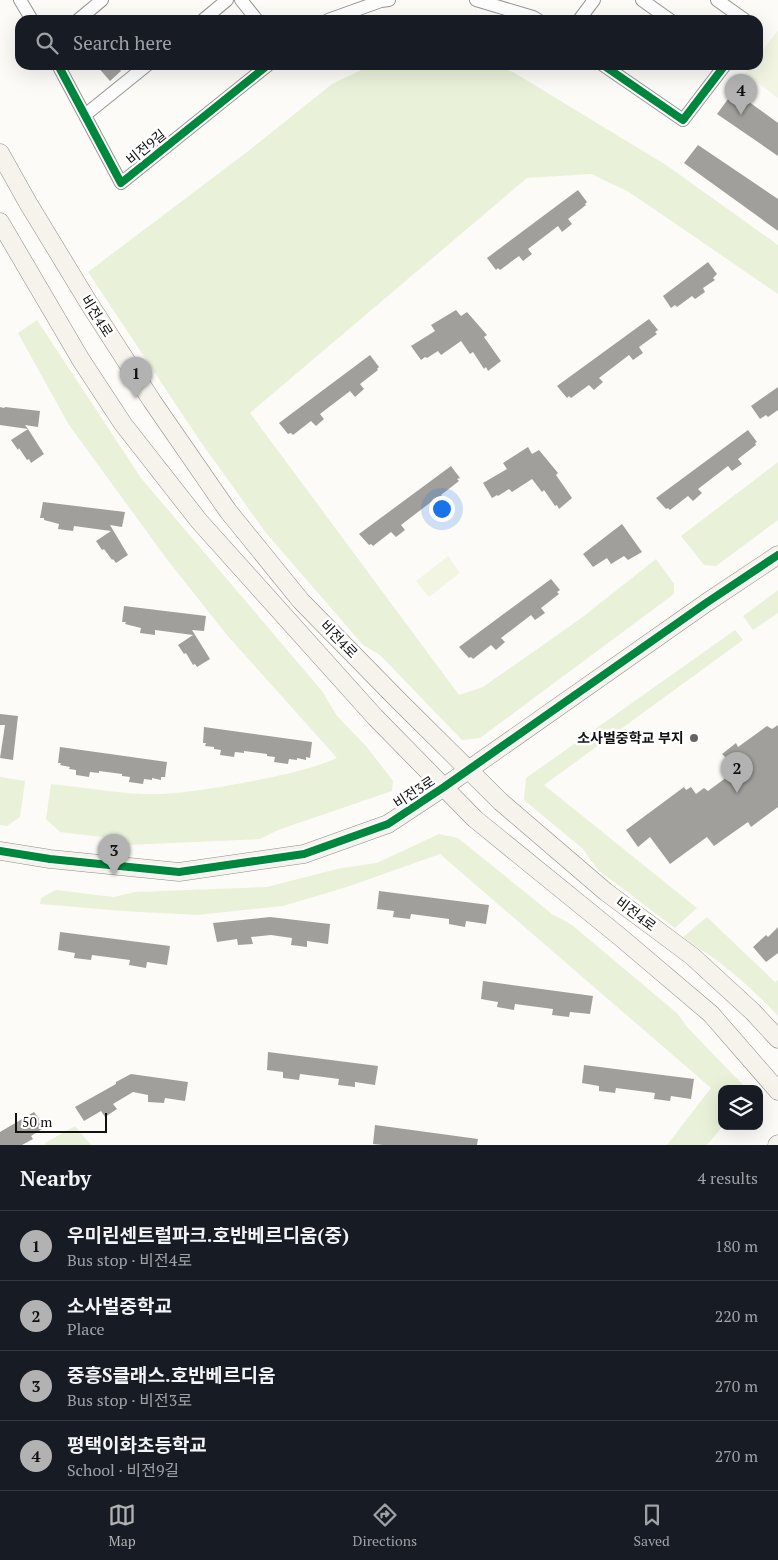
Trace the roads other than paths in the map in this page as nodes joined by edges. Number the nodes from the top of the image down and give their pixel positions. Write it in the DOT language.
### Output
graph roads {
  1 [pos="20,0"];
  2 [pos="102,0"];
  3 [pos="227,0"];
  4 [pos="241,0"];
  5 [pos="389,0"];
  6 [pos="476,0"];
  7 [pos="594,0"];
  8 [pos="642,0"];
  9 [pos="717,0"];
  10 [pos="29,15"];
  11 [pos="84,15"];
  12 [pos="208,15"];
  13 [pos="253,15"];
  14 [pos="342,15"];
  15 [pos="526,15"];
  16 [pos="583,15"];
  17 [pos="663,15"];
  18 [pos="738,15"];
  19 [pos="61,70"];
  20 [pos="141,70"];
  21 [pos="262,70"];
  22 [pos="610,70"];
  23 [pos="721,70"];
  24 [pos="85,115"];
  25 [pos="0,153"];
  26 [pos="0,222"];
  27 [pos="778,555"];
  28 [pos="469,770"];
  29 [pos="444,787"];
  30 [pos="0,851"];
  31 [pos="778,1039"];
  32 [pos="778,1091"];
  1 -- 10 [label="street"];
  2 -- 11 [label="street"];
  3 -- 12 [label="street"];
  4 -- 13 [label="street"];
  5 -- 14 [label="street"];
  6 -- 15 [label="street"];
  7 -- 16 [label="street"];
  8 -- 17 [label="street"];
  9 -- 18 [label="street"];
  19 -- 24 [label="street, 비전9길"];
  20 -- 24 [label="street"];
  21 -- 24 [label="street, 비전9길"];
  22 -- 23 [label="street"];
  25 -- 28 [label="main road, 비전4로"];
  26 -- 29 [label="main road, 비전4로"];
  27 -- 28 [label="main road, 비전3로"];
  28 -- 29 [label="main road, 비전3로"];
  28 -- 31 [label="main road, 비전4로"];
  29 -- 30 [label="main road, 비전3로"];
  29 -- 32 [label="main road, 비전4로"];
}
